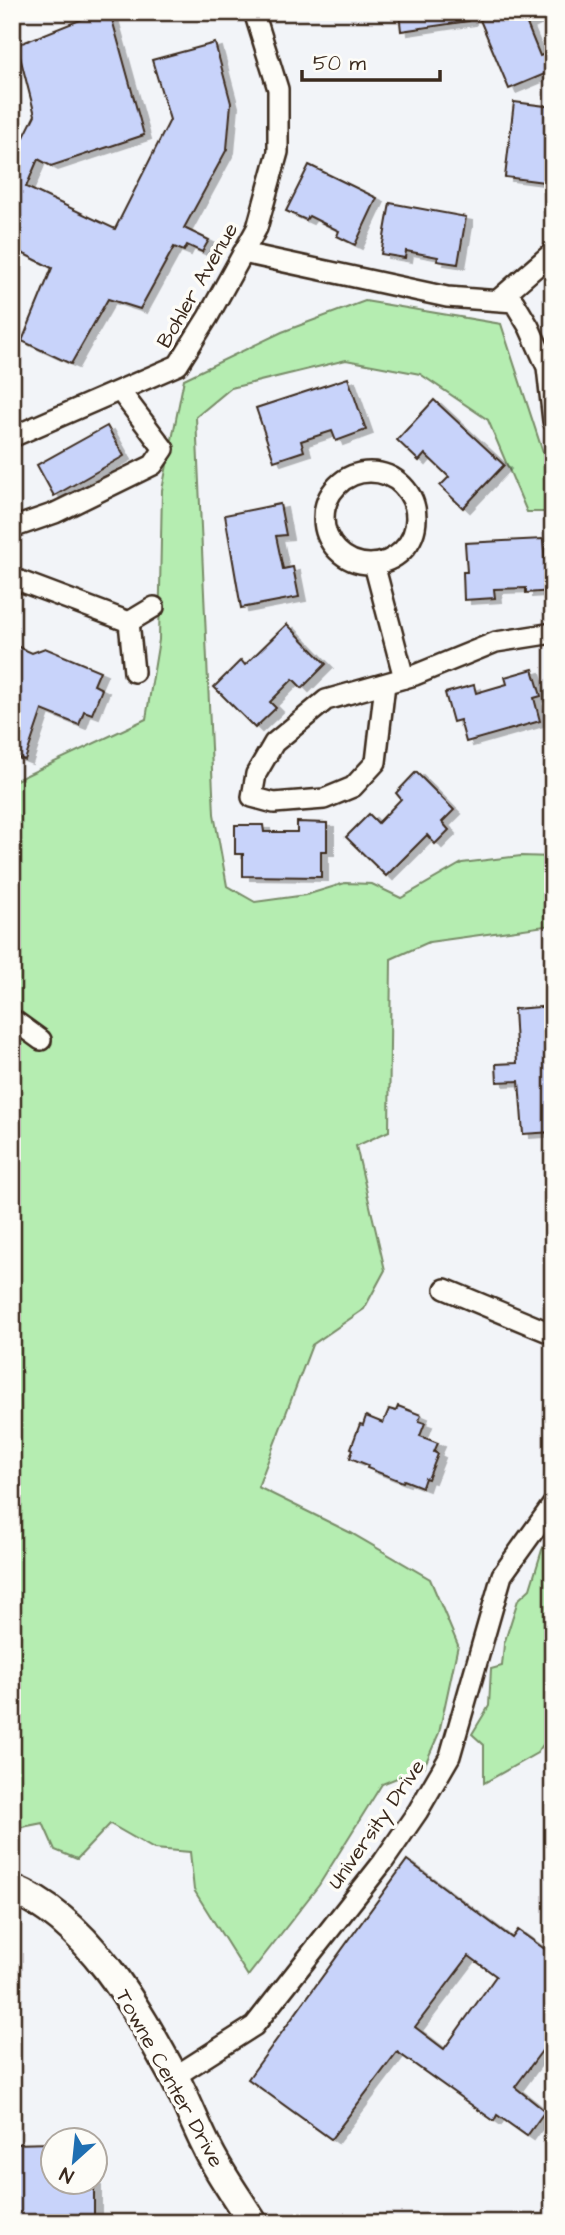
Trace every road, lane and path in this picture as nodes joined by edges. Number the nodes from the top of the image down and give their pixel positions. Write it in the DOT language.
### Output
graph roads {
  1 [pos="254,12"];
  2 [pos="553,251"];
  3 [pos="243,253"];
  4 [pos="498,300"];
  5 [pos="120,391"];
  6 [pos="553,421"];
  7 [pos="12,437"];
  8 [pos="12,528"];
  9 [pos="374,564"];
  10 [pos="12,578"];
  11 [pos="154,607"];
  12 [pos="129,621"];
  13 [pos="553,633"];
  14 [pos="134,672"];
  15 [pos="404,678"];
  16 [pos="385,684"];
  17 [pos="12,1018"];
  18 [pos="41,1040"];
  19 [pos="445,1289"];
  20 [pos="553,1334"];
  21 [pos="553,1504"];
  22 [pos="12,1889"];
  23 [pos="174,2077"];
  24 [pos="253,2223"];
  1 -- 3 [label="street, Bohler Avenue"];
  2 -- 4 [label="street"];
  3 -- 4 [label="street"];
  3 -- 5 [label="street, Bohler Avenue"];
  4 -- 6 [label="street"];
  5 -- 7 [label="street, Bohler Avenue"];
  5 -- 8 [label="street"];
  9 -- 9 [label="street"];
  9 -- 15 [label="street"];
  10 -- 12 [label="street"];
  11 -- 12 [label="street"];
  12 -- 14 [label="street"];
  13 -- 15 [label="street"];
  15 -- 16 [label="street"];
  16 -- 16 [label="street"];
  17 -- 18 [label="street"];
  19 -- 20 [label="street"];
  21 -- 23 [label="street, University Drive"];
  22 -- 23 [label="main road, Towne Center Drive"];
  23 -- 24 [label="main road, Towne Center Drive"];
}
